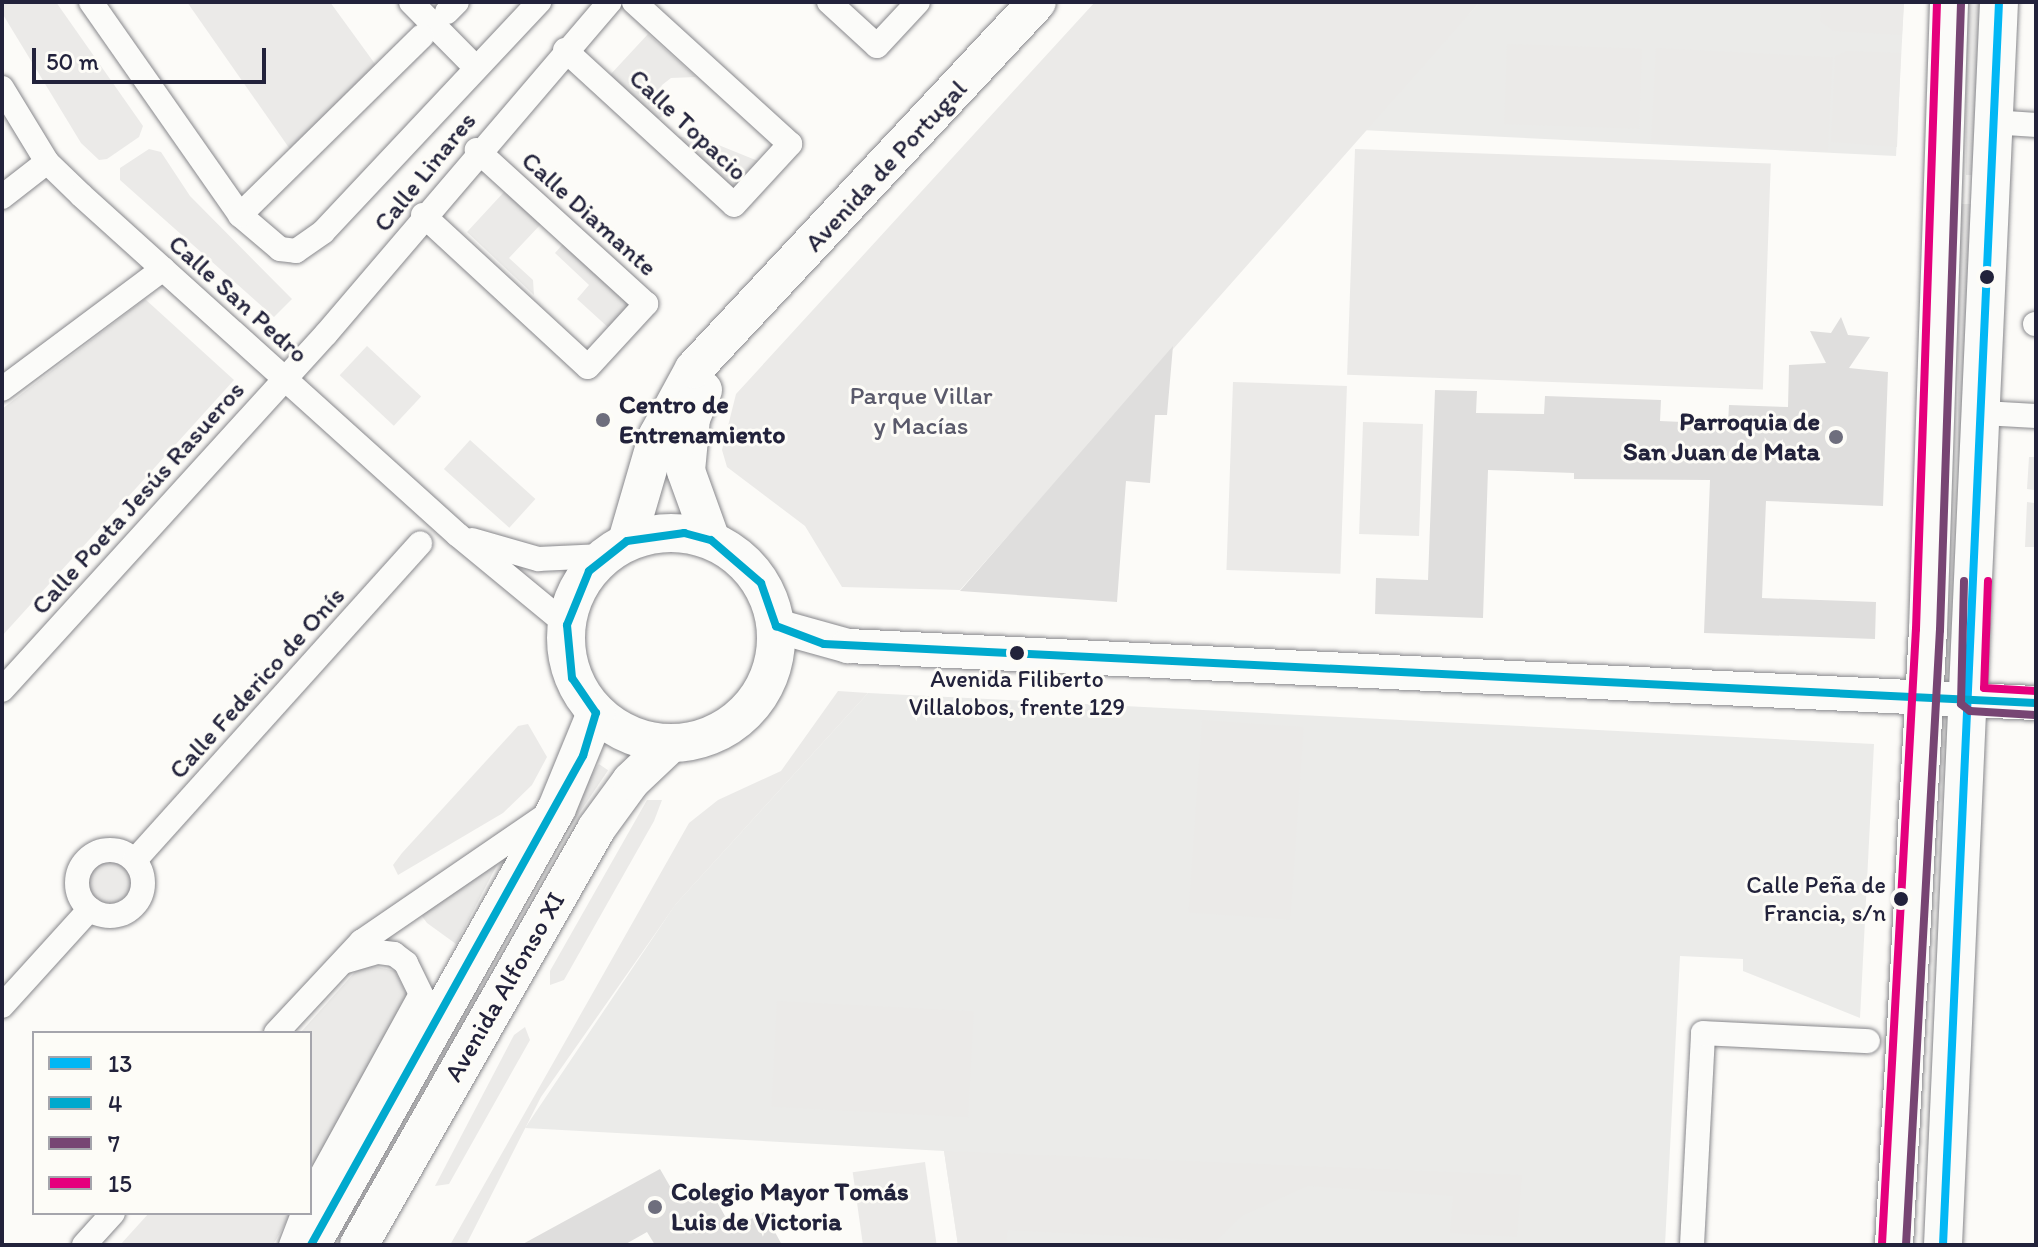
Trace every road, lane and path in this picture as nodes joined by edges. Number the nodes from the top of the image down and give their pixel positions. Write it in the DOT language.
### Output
graph roads {
  1 [pos="91,2"];
  2 [pos="411,2"];
  3 [pos="539,2"];
  4 [pos="610,2"];
  5 [pos="634,2"];
  6 [pos="829,2"];
  7 [pos="918,2"];
  8 [pos="1037,2"];
  9 [pos="1949,2"];
  10 [pos="1999,2"];
  11 [pos="422,36"];
  12 [pos="565,50"];
  13 [pos="475,67"];
  14 [pos="2,88"];
  15 [pos="1992,122"];
  16 [pos="2036,125"];
  17 [pos="477,150"];
  18 [pos="47,162"];
  19 [pos="2,197"];
  20 [pos="240,215"];
  21 [pos="423,215"];
  22 [pos="163,269"];
  23 [pos="733,329"];
  24 [pos="284,378"];
  25 [pos="2,389"];
  26 [pos="1983,413"];
  27 [pos="2036,416"];
  28 [pos="458,535"];
  29 [pos="711,540"];
  30 [pos="420,543"];
  31 [pos="615,549"];
  32 [pos="567,625"];
  33 [pos="776,626"];
  34 [pos="2,690"];
  35 [pos="1923,696"];
  36 [pos="1972,699"];
  37 [pos="2036,703"];
  38 [pos="596,713"];
  39 [pos="671,743"];
  40 [pos="557,808"];
  41 [pos="135,860"];
  42 [pos="90,909"];
  43 [pos="343,962"];
  44 [pos="2,1006"];
  45 [pos="278,1031"];
  46 [pos="1868,1041"];
  47 [pos="312,1192"];
  48 [pos="111,1215"];
  49 [pos="302,1215"];
  50 [pos="84,1245"];
  51 [pos="291,1245"];
  52 [pos="311,1245"];
  53 [pos="359,1245"];
  54 [pos="1692,1245"];
  55 [pos="1894,1245"];
  56 [pos="1943,1245"];
  1 -- 20 [label="street"];
  2 -- 13 [label="street"];
  3 -- 13 [label="street, Calle Linares"];
  4 -- 12 [label="street, Calle Linares"];
  5 -- 12 [label="street, Calle Topacio"];
  6 -- 7 [label="street"];
  8 -- 23 [label="main road, Avenida de Portugal"];
  9 -- 35 [label="main road"];
  10 -- 15 [label="main road"];
  11 -- 20 [label="street"];
  12 -- 17 [label="street, Calle Linares"];
  13 -- 20 [label="street, Calle Linares"];
  14 -- 18 [label="street, Calle San Pedro"];
  15 -- 16 [label="street"];
  15 -- 26 [label="main road"];
  17 -- 21 [label="street, Calle Linares"];
  17 -- 21 [label="street, Calle Diamante"];
  18 -- 19 [label="street"];
  18 -- 22 [label="street, Calle San Pedro"];
  21 -- 24 [label="street, Calle Linares"];
  22 -- 24 [label="street, Calle San Pedro"];
  22 -- 25 [label="street"];
  23 -- 29 [label="main road, Avenida de Portugal"];
  23 -- 31 [label="main road, Avenida de Portugal"];
  24 -- 28 [label="street, Calle San Pedro"];
  24 -- 34 [label="street, Calle Poeta Jesús Rasueros"];
  26 -- 27 [label="street"];
  26 -- 36 [label="main road"];
  28 -- 31 [label="street, Calle San Pedro"];
  28 -- 32 [label="street, Calle San Pedro"];
  29 -- 31 [label="main road"];
  29 -- 33 [label="main road"];
  30 -- 41 [label="street, Calle Federico de Onís"];
  31 -- 32 [label="main road"];
  32 -- 38 [label="main road"];
  33 -- 35 [label="main road"];
  33 -- 39 [label="main road"];
  35 -- 36 [label="main road"];
  35 -- 55 [label="main road"];
  36 -- 37 [label="main road"];
  36 -- 56 [label="main road"];
  38 -- 39 [label="main road"];
  38 -- 40 [label="main road, Avenida Alfonso XI"];
  39 -- 53 [label="main road, Avenida Alfonso XI"];
  40 -- 43 [label="street"];
  40 -- 52 [label="main road, Avenida Alfonso XI"];
  41 -- 42 [label="street"];
  41 -- 42 [label="street"];
  42 -- 44 [label="street"];
  43 -- 45 [label="street"];
  43 -- 47 [label="street"];
  46 -- 54 [label="street"];
  48 -- 50 [label="street"];
  49 -- 51 [label="street"];
}
